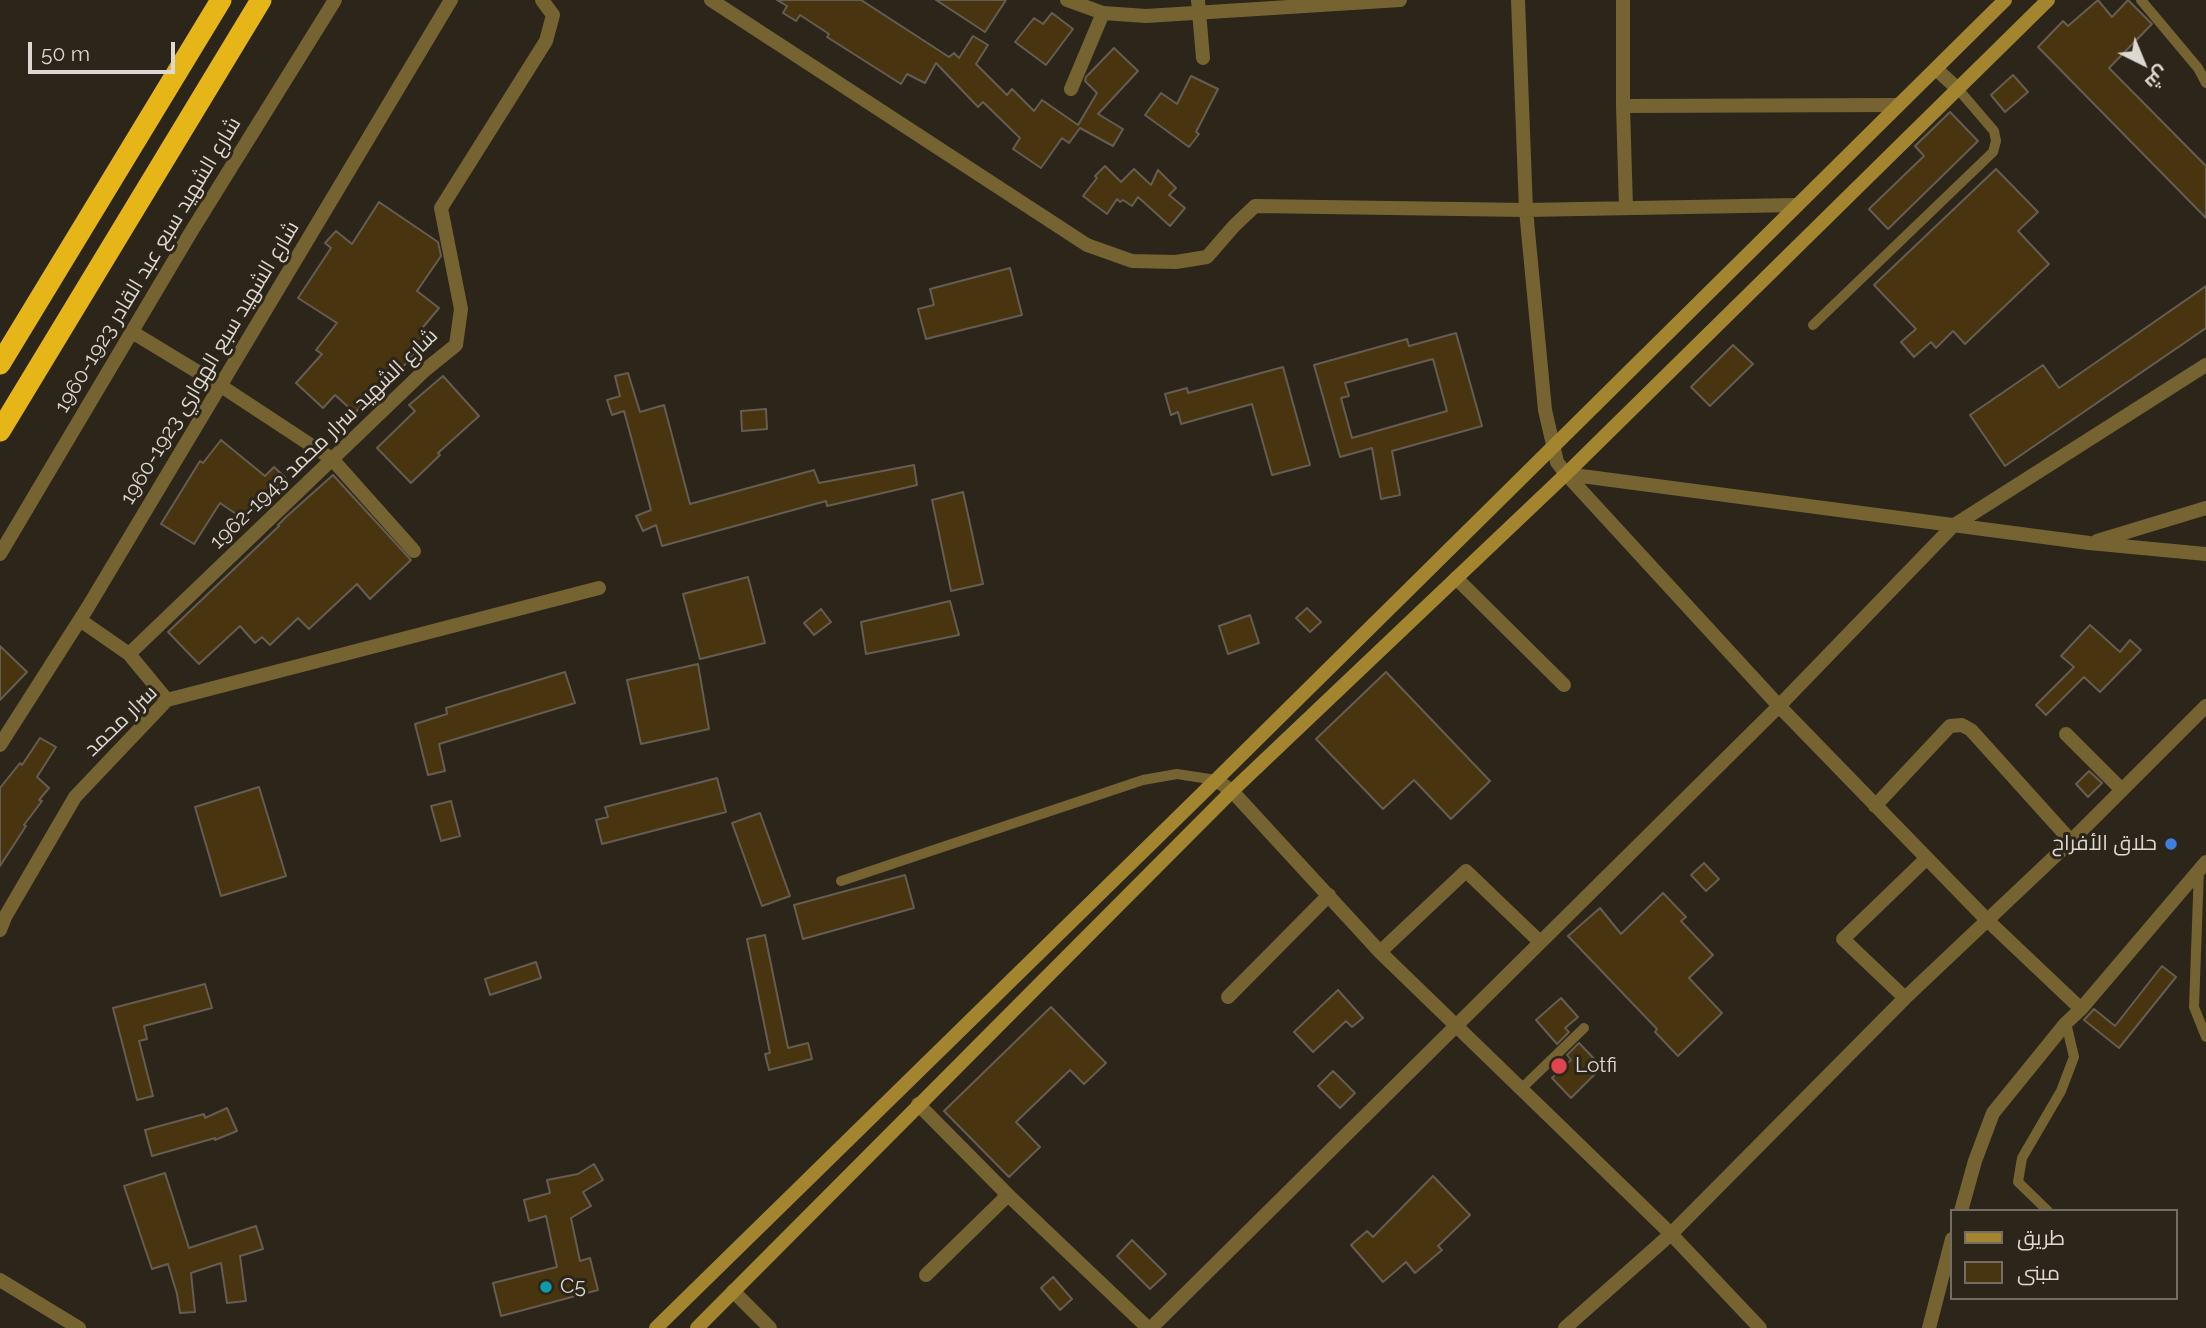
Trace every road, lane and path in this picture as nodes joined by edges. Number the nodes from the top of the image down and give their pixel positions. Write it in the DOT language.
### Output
graph roads {
  1 [pos="221,0"];
  2 [pos="261,0"];
  3 [pos="335,0"];
  4 [pos="452,0"];
  5 [pos="542,0"];
  6 [pos="711,0"];
  7 [pos="1067,0"];
  8 [pos="1400,0"];
  9 [pos="1518,0"];
  10 [pos="1623,0"];
  11 [pos="2005,0"];
  12 [pos="2048,0"];
  13 [pos="2141,0"];
  14 [pos="1198,7"];
  15 [pos="1103,13"];
  16 [pos="1203,58"];
  17 [pos="1936,69"];
  18 [pos="2206,83"];
  19 [pos="1071,89"];
  20 [pos="1958,89"];
  21 [pos="1898,105"];
  22 [pos="1622,106"];
  23 [pos="1797,205"];
  24 [pos="1626,208"];
  25 [pos="1526,210"];
  26 [pos="1813,325"];
  27 [pos="132,332"];
  28 [pos="0,364"];
  29 [pos="2206,365"];
  30 [pos="221,386"];
  31 [pos="0,431"];
  32 [pos="1552,447"];
  33 [pos="332,459"];
  34 [pos="1566,474"];
  35 [pos="2206,508"];
  36 [pos="1953,526"];
  37 [pos="2089,543"];
  38 [pos="414,551"];
  39 [pos="0,554"];
  40 [pos="2206,554"];
  41 [pos="1456,578"];
  42 [pos="598,589"];
  43 [pos="80,620"];
  44 [pos="129,654"];
  45 [pos="1564,685"];
  46 [pos="167,700"];
  47 [pos="1779,706"];
  48 [pos="2206,706"];
  49 [pos="2066,734"];
  50 [pos="0,745"];
  51 [pos="1216,780"];
  52 [pos="2122,790"];
  53 [pos="1232,791"];
  54 [pos="1875,806"];
  55 [pos="2071,841"];
  56 [pos="1926,859"];
  57 [pos="2203,865"];
  58 [pos="841,881"];
  59 [pos="1329,895"];
  60 [pos="1986,919"];
  61 [pos="0,930"];
  62 [pos="1540,942"];
  63 [pos="1380,952"];
  64 [pos="1228,997"];
  65 [pos="1905,998"];
  66 [pos="2081,1009"];
  67 [pos="2066,1023"];
  68 [pos="1455,1026"];
  69 [pos="1584,1028"];
  70 [pos="2206,1037"];
  71 [pos="1520,1090"];
  72 [pos="918,1104"];
  73 [pos="1007,1195"];
  74 [pos="1962,1209"];
  75 [pos="2046,1209"];
  76 [pos="1671,1234"];
  77 [pos="1951,1243"];
  78 [pos="926,1275"];
  79 [pos="0,1280"];
  80 [pos="733,1291"];
  81 [pos="1576,1317"];
  82 [pos="79,1328"];
  83 [pos="656,1328"];
  84 [pos="697,1328"];
  85 [pos="770,1328"];
  86 [pos="1149,1328"];
  87 [pos="1565,1328"];
  88 [pos="1587,1328"];
  89 [pos="1760,1328"];
  90 [pos="1929,1328"];
  1 -- 28 [label="highway"];
  2 -- 31 [label="highway"];
  3 -- 27 [label="street, شارع الشهيد سبع عبد القادر 1923-1960"];
  4 -- 30 [label="street, شارع الشهيد سبع الهواري 1923-1960"];
  5 -- 33 [label="street, شارع الشهيد سرار محمد 1943-1962"];
  6 -- 25 [label="street"];
  7 -- 15 [label="street"];
  8 -- 14 [label="street"];
  9 -- 25 [label="street"];
  10 -- 22 [label="street"];
  11 -- 17 [label="street"];
  12 -- 20 [label="street"];
  13 -- 18 [label="lane"];
  14 -- 15 [label="street"];
  14 -- 16 [label="street"];
  15 -- 19 [label="street"];
  17 -- 20 [label="street"];
  17 -- 21 [label="street"];
  20 -- 26 [label="lane"];
  20 -- 34 [label="street"];
  21 -- 22 [label="street"];
  21 -- 23 [label="street"];
  22 -- 24 [label="street"];
  23 -- 24 [label="street"];
  23 -- 32 [label="street"];
  24 -- 25 [label="street"];
  25 -- 32 [label="street"];
  27 -- 30 [label="street"];
  27 -- 39 [label="street, شارع الشهيد سبع عبد القادر 1923-1960"];
  29 -- 36 [label="street"];
  30 -- 33 [label="street"];
  30 -- 43 [label="street, شارع الشهيد سبع الهواري 1923-1960"];
  32 -- 34 [label="street"];
  32 -- 51 [label="street"];
  33 -- 38 [label="street"];
  33 -- 44 [label="street, شارع الشهيد سرار محمد 1943-1962"];
  34 -- 36 [label="street"];
  34 -- 41 [label="street"];
  34 -- 47 [label="street"];
  35 -- 37 [label="street"];
  36 -- 37 [label="street"];
  36 -- 47 [label="street"];
  37 -- 40 [label="street"];
  41 -- 45 [label="street"];
  41 -- 53 [label="street"];
  42 -- 46 [label="street, سرار محمد"];
  43 -- 44 [label="street"];
  43 -- 50 [label="street, شارع الشهيد سبع الهواري 1923-1960"];
  44 -- 46 [label="street"];
  46 -- 61 [label="street, سرار محمد"];
  47 -- 54 [label="street"];
  47 -- 62 [label="street"];
  48 -- 52 [label="street"];
  49 -- 52 [label="street"];
  51 -- 53 [label="street"];
  51 -- 58 [label="lane"];
  51 -- 83 [label="street"];
  52 -- 55 [label="street"];
  53 -- 59 [label="street"];
  53 -- 72 [label="street"];
  54 -- 55 [label="street"];
  54 -- 56 [label="street"];
  55 -- 60 [label="street"];
  56 -- 60 [label="street"];
  56 -- 65 [label="street"];
  57 -- 66 [label="street"];
  57 -- 70 [label="lane"];
  59 -- 63 [label="street"];
  59 -- 64 [label="street"];
  60 -- 65 [label="street"];
  60 -- 66 [label="street"];
  62 -- 63 [label="street"];
  62 -- 68 [label="street"];
  63 -- 68 [label="street"];
  65 -- 76 [label="street"];
  66 -- 67 [label="street"];
  67 -- 74 [label="street"];
  67 -- 75 [label="lane"];
  68 -- 71 [label="street"];
  68 -- 86 [label="street"];
  69 -- 71 [label="lane"];
  71 -- 76 [label="street"];
  72 -- 73 [label="street"];
  72 -- 80 [label="street"];
  73 -- 78 [label="street"];
  73 -- 86 [label="street"];
  76 -- 81 [label="street"];
  76 -- 89 [label="street"];
  77 -- 90 [label="street"];
  79 -- 82 [label="street"];
  80 -- 84 [label="street"];
  80 -- 85 [label="street"];
  81 -- 87 [label="street"];
  81 -- 88 [label="street"];
}
